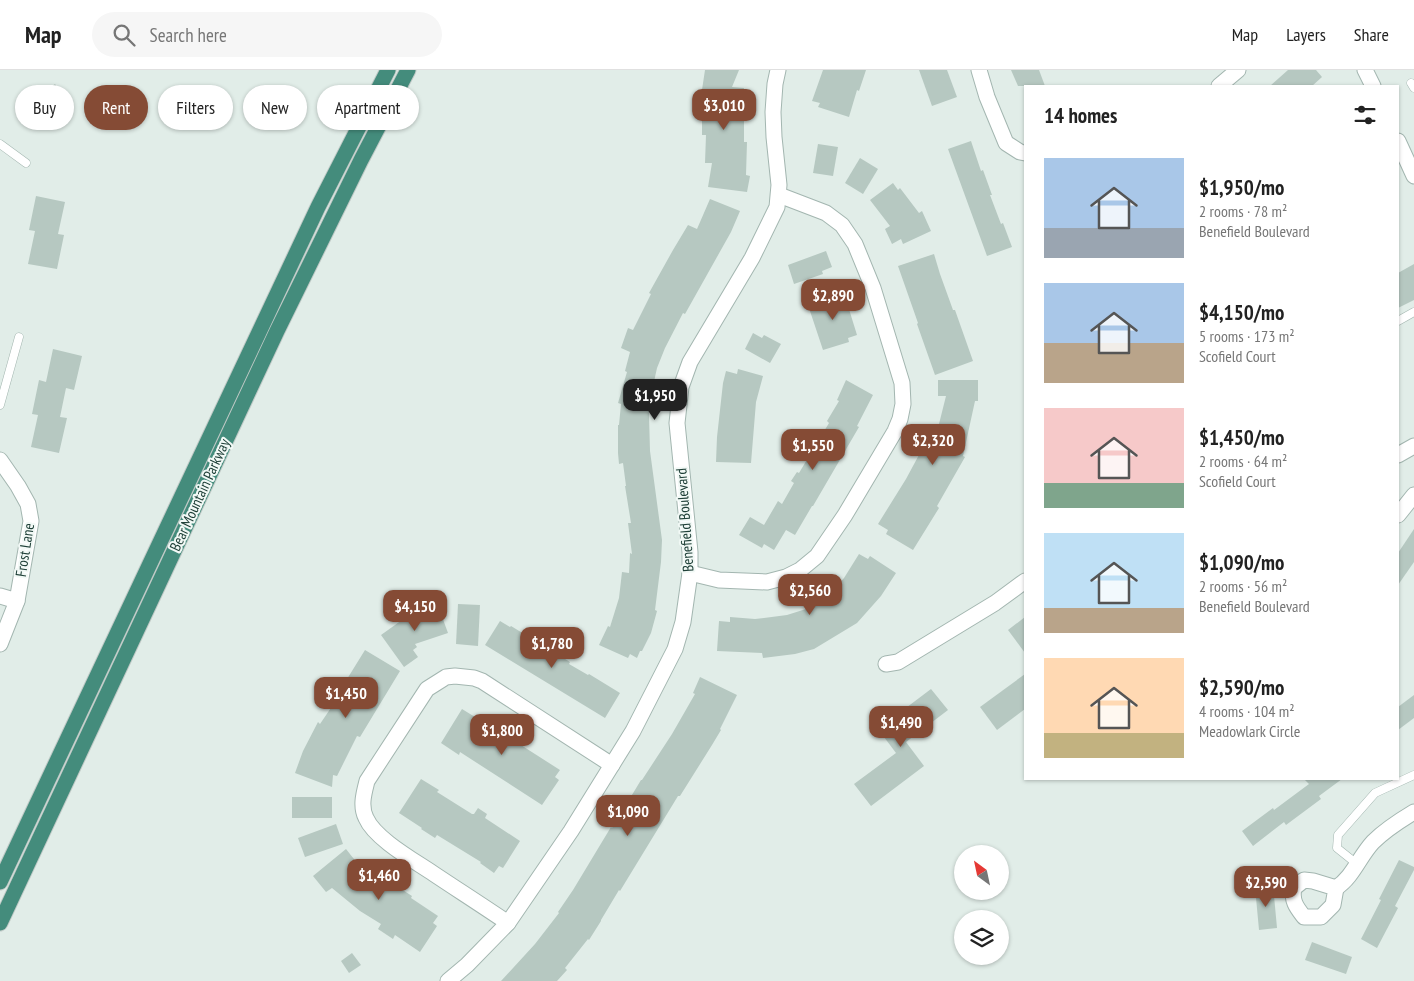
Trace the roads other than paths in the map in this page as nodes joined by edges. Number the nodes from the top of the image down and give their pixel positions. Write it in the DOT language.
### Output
graph roads {
  1 [pos="388,70"];
  2 [pos="408,70"];
  3 [pos="778,70"];
  4 [pos="979,70"];
  5 [pos="1238,70"];
  6 [pos="1365,70"];
  7 [pos="1220,85"];
  8 [pos="1372,85"];
  9 [pos="0,144"];
  10 [pos="1399,144"];
  11 [pos="1024,153"];
  12 [pos="26,162"];
  13 [pos="1409,171"];
  14 [pos="779,195"];
  15 [pos="1414,312"];
  16 [pos="1399,320"];
  17 [pos="19,337"];
  18 [pos="0,405"];
  19 [pos="1414,446"];
  20 [pos="1399,454"];
  21 [pos="0,460"];
  22 [pos="1414,495"];
  23 [pos="1399,514"];
  24 [pos="690,573"];
  25 [pos="1024,582"];
  26 [pos="0,596"];
  27 [pos="17,601"];
  28 [pos="0,644"];
  29 [pos="886,664"];
  30 [pos="612,765"];
  31 [pos="1414,775"];
  32 [pos="1414,812"];
  33 [pos="1357,864"];
  34 [pos="0,882"];
  35 [pos="1336,888"];
  36 [pos="0,923"];
  37 [pos="508,923"];
  38 [pos="448,981"];
  1 -- 34 [label="highway, Bear Mountain Parkway"];
  2 -- 36 [label="highway, Bear Mountain Parkway"];
  3 -- 14 [label="street, Benefield Boulevard"];
  4 -- 11 [label="street"];
  5 -- 7 [label="street"];
  6 -- 8 [label="street"];
  9 -- 12 [label="lane"];
  10 -- 13 [label="street"];
  14 -- 24 [label="street, Benefield Boulevard"];
  14 -- 24 [label="street"];
  15 -- 16 [label="lane"];
  17 -- 18 [label="lane"];
  19 -- 20 [label="street"];
  21 -- 27 [label="street, Frost Lane"];
  22 -- 23 [label="street"];
  24 -- 30 [label="street, Benefield Boulevard"];
  25 -- 29 [label="street"];
  26 -- 27 [label="street"];
  27 -- 28 [label="street, Frost Lane"];
  30 -- 37 [label="street, Benefield Boulevard"];
  30 -- 37 [label="street"];
  31 -- 33 [label="lane"];
  32 -- 33 [label="street"];
  33 -- 35 [label="street"];
  37 -- 38 [label="street, Benefield Boulevard"];
}
